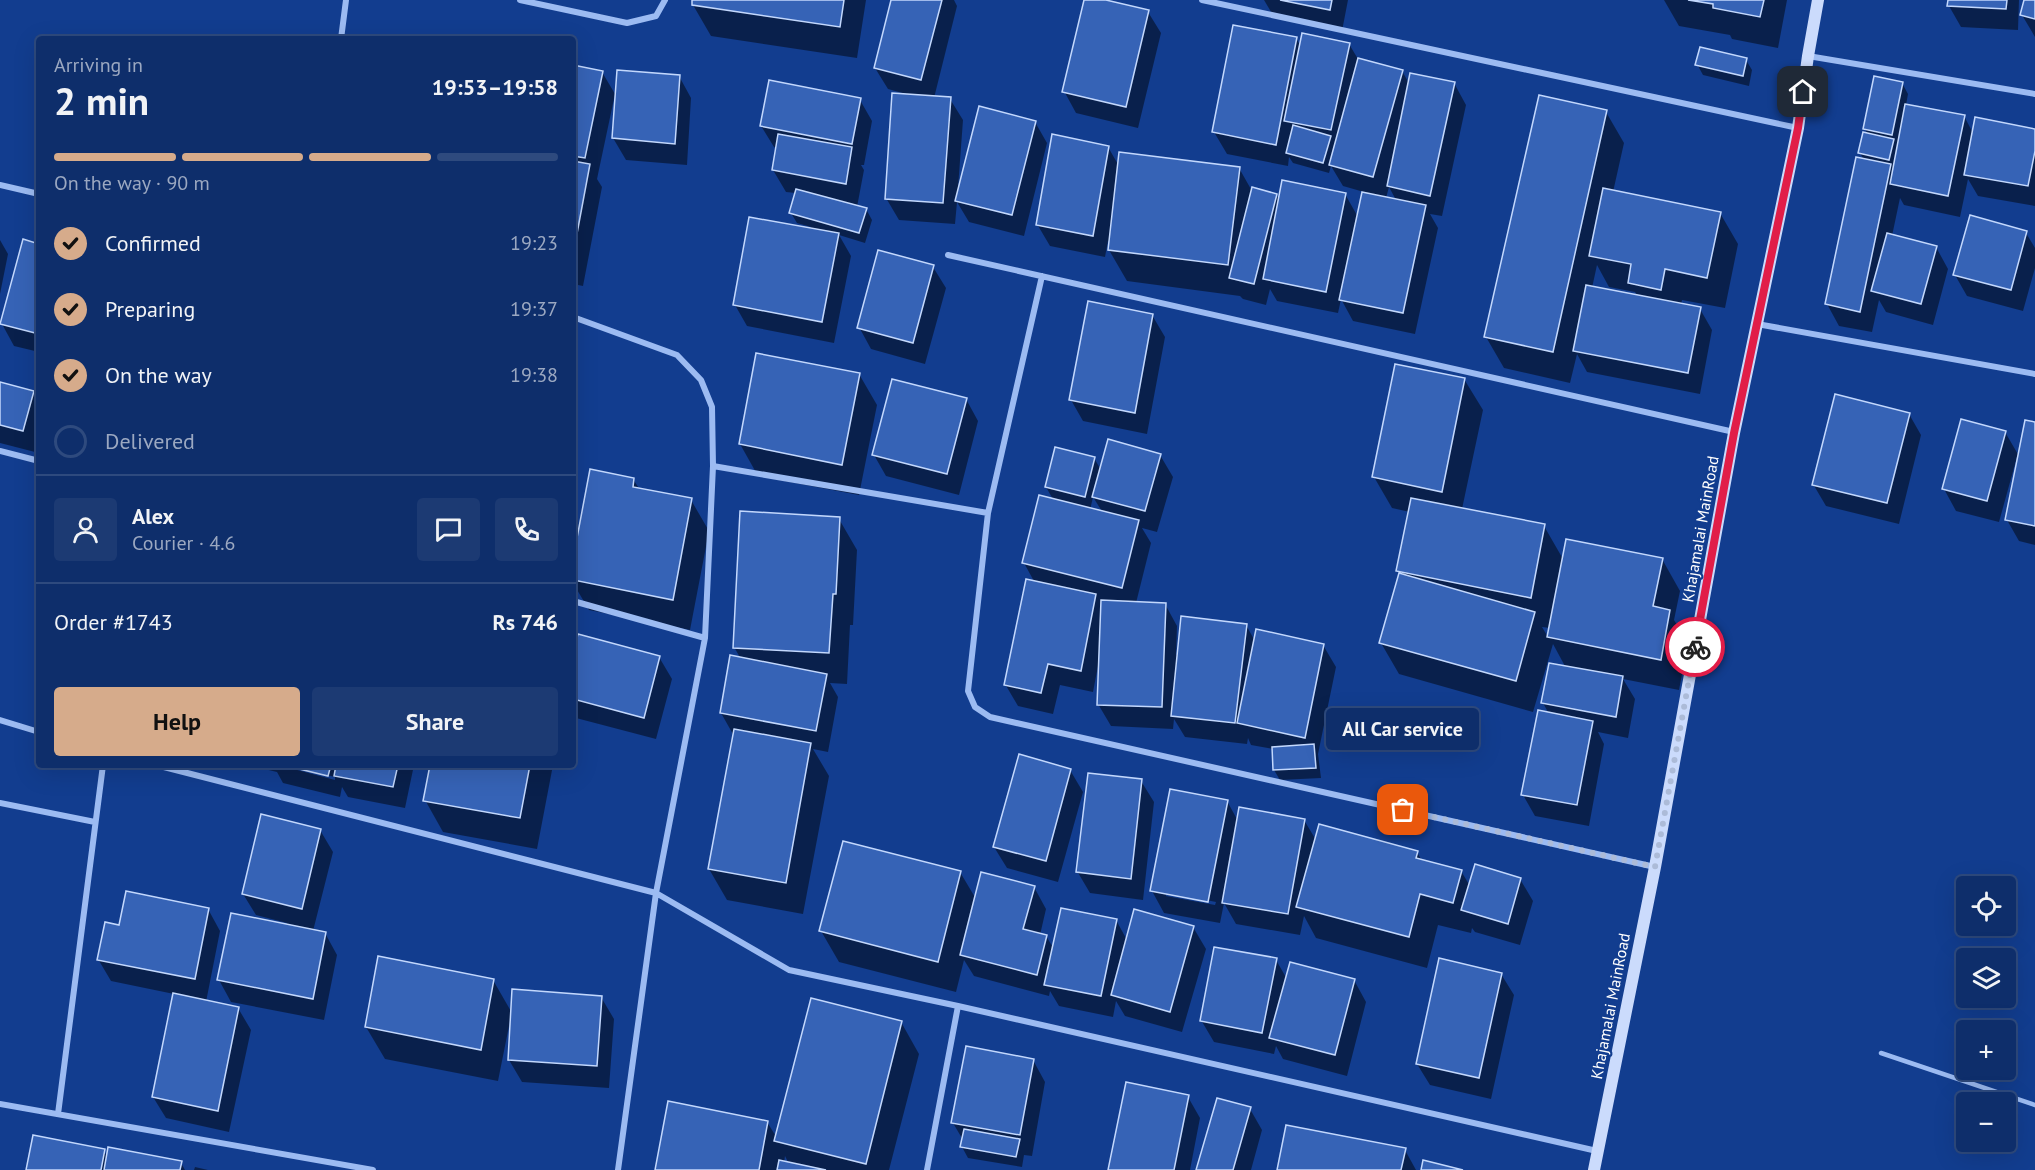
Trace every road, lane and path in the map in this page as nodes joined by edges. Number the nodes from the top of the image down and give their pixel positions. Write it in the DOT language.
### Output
graph roads {
  1 [pos="346,0"];
  2 [pos="520,0"];
  3 [pos="665,0"];
  4 [pos="1202,0"];
  5 [pos="1818,0"];
  6 [pos="341,36"];
  7 [pos="1808,56"];
  8 [pos="2035,94"];
  9 [pos="1798,128"];
  10 [pos="0,185"];
  11 [pos="36,193"];
  12 [pos="948,255"];
  13 [pos="1042,276"];
  14 [pos="576,318"];
  15 [pos="1757,324"];
  16 [pos="2035,374"];
  17 [pos="1734,433"];
  18 [pos="0,451"];
  19 [pos="36,460"];
  20 [pos="713,466"];
  21 [pos="988,513"];
  22 [pos="576,602"];
  23 [pos="705,638"];
  24 [pos="0,720"];
  25 [pos="36,731"];
  26 [pos="103,768"];
  27 [pos="168,768"];
  28 [pos="0,803"];
  29 [pos="95,822"];
  30 [pos="1655,867"];
  31 [pos="656,893"];
  32 [pos="958,1006"];
  33 [pos="1881,1053"];
  34 [pos="0,1104"];
  35 [pos="2035,1105"];
  36 [pos="58,1114"];
  37 [pos="1597,1151"];
  38 [pos="373,1170"];
  39 [pos="618,1170"];
  40 [pos="927,1170"];
  41 [pos="1594,1170"];
  1 -- 6 [label="street"];
  2 -- 3 [label="street"];
  4 -- 9 [label="street"];
  5 -- 7 [label="main road, Khajamalai MainRoad"];
  7 -- 8 [label="street"];
  7 -- 9 [label="main road, Khajamalai MainRoad"];
  9 -- 15 [label="main road, Khajamalai MainRoad"];
  10 -- 11 [label="street"];
  12 -- 13 [label="street"];
  13 -- 17 [label="street"];
  13 -- 21 [label="street"];
  14 -- 20 [label="street"];
  15 -- 16 [label="street"];
  15 -- 17 [label="main road, Khajamalai MainRoad"];
  17 -- 30 [label="main road, Khajamalai MainRoad"];
  18 -- 19 [label="street"];
  20 -- 21 [label="street"];
  20 -- 23 [label="street"];
  21 -- 30 [label="street"];
  22 -- 23 [label="street"];
  23 -- 31 [label="street"];
  24 -- 25 [label="street"];
  26 -- 29 [label="street"];
  27 -- 31 [label="street"];
  28 -- 29 [label="street"];
  29 -- 36 [label="street"];
  30 -- 37 [label="main road, Khajamalai MainRoad"];
  31 -- 32 [label="street"];
  31 -- 39 [label="street"];
  32 -- 37 [label="street"];
  32 -- 40 [label="street"];
  33 -- 35 [label="lane"];
  34 -- 36 [label="street"];
  36 -- 38 [label="street"];
  37 -- 41 [label="main road, Khajamalai MainRoad"];
}
